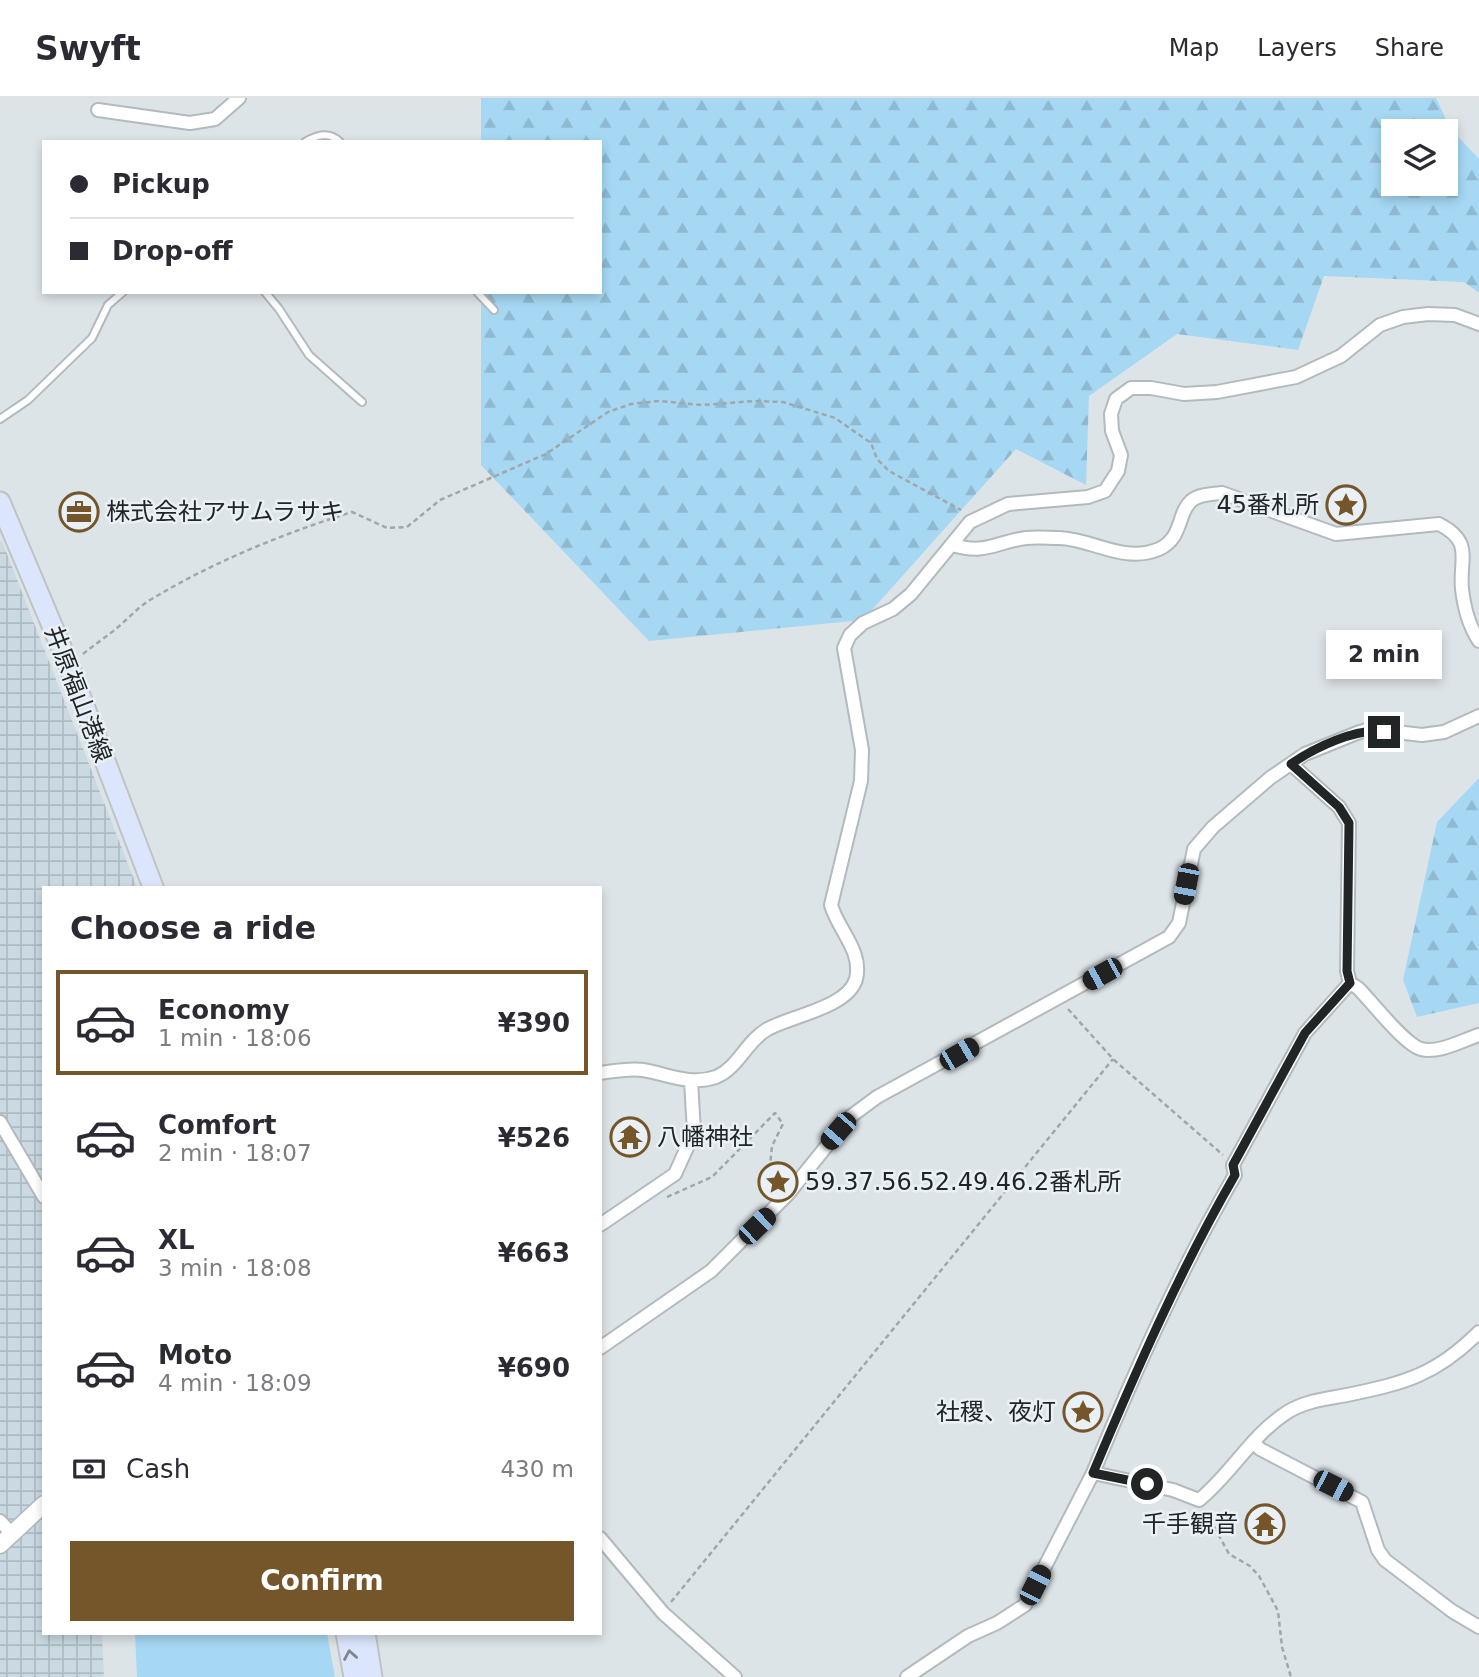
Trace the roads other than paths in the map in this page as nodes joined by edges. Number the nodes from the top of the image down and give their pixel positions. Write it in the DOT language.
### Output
graph roads {
  1 [pos="239,98"];
  2 [pos="98,110"];
  3 [pos="310,140"];
  4 [pos="338,140"];
  5 [pos="121,294"];
  6 [pos="267,294"];
  7 [pos="479,294"];
  8 [pos="494,310"];
  9 [pos="1479,324"];
  10 [pos="362,402"];
  11 [pos="0,419"];
  12 [pos="0,502"];
  13 [pos="953,545"];
  14 [pos="1479,641"];
  15 [pos="1479,716"];
  16 [pos="1291,764"];
  17 [pos="153,886"];
  18 [pos="1350,983"];
  19 [pos="1479,1035"];
  20 [pos="602,1073"];
  21 [pos="691,1081"];
  22 [pos="0,1122"];
  23 [pos="42,1194"];
  24 [pos="602,1224"];
  25 [pos="1479,1332"];
  26 [pos="602,1347"];
  27 [pos="1253,1442"];
  28 [pos="1093,1473"];
  29 [pos="42,1506"];
  30 [pos="0,1521"];
  31 [pos="6,1540"];
  32 [pos="602,1540"];
  33 [pos="1479,1627"];
  34 [pos="346,1635"];
  35 [pos="365,1635"];
  36 [pos="354,1677"];
  37 [pos="372,1677"];
  38 [pos="735,1677"];
  39 [pos="906,1677"];
  1 -- 2 [label="street"];
  3 -- 4 [label="lane"];
  5 -- 11 [label="lane"];
  6 -- 10 [label="lane"];
  7 -- 8 [label="lane"];
  9 -- 13 [label="street"];
  12 -- 17 [label="main road, 井原福山港線"];
  13 -- 14 [label="street"];
  13 -- 21 [label="street"];
  15 -- 16 [label="street"];
  16 -- 18 [label="street"];
  16 -- 26 [label="street"];
  18 -- 19 [label="street"];
  18 -- 28 [label="street"];
  20 -- 21 [label="street"];
  21 -- 24 [label="street"];
  22 -- 23 [label="street"];
  25 -- 27 [label="street"];
  27 -- 28 [label="street"];
  27 -- 33 [label="street"];
  28 -- 39 [label="street"];
  29 -- 31 [label="street"];
  30 -- 31 [label="street"];
  32 -- 38 [label="street"];
  36 -- 34 [label="main road, one-way"];
  35 -- 37 [label="main road"];
}
